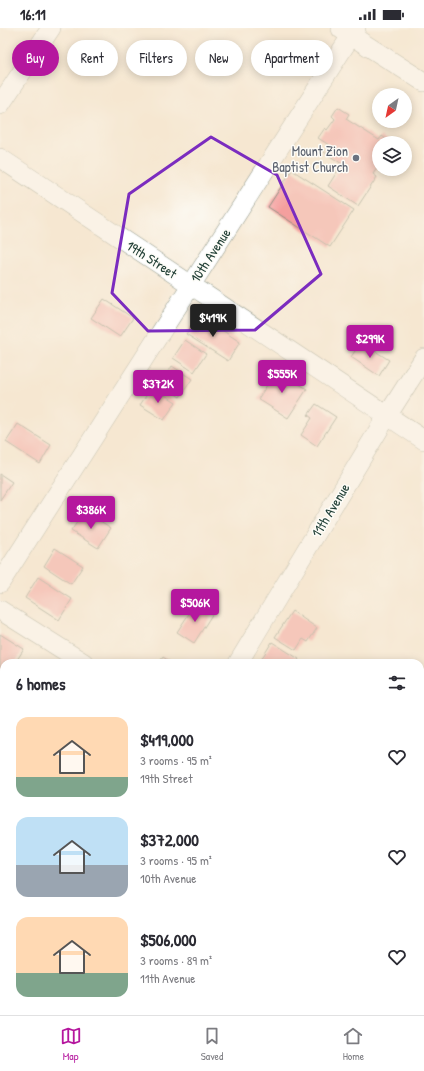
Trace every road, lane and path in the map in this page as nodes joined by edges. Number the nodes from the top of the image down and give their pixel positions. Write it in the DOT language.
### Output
graph roads {
  1 [pos="50,28"];
  2 [pos="349,30"];
  3 [pos="424,82"];
  4 [pos="0,105"];
  5 [pos="0,158"];
  6 [pos="191,285"];
  7 [pos="424,358"];
  8 [pos="387,416"];
  9 [pos="424,440"];
  10 [pos="0,583"];
  11 [pos="0,610"];
  12 [pos="78,659"];
  13 [pos="240,659"];
  1 -- 4 [label="street"];
  2 -- 3 [label="street"];
  2 -- 6 [label="street, 10th Avenue"];
  5 -- 6 [label="street, 19th Street"];
  6 -- 8 [label="street, 19th Street"];
  6 -- 10 [label="street, 10th Avenue"];
  7 -- 8 [label="street, 11th Avenue"];
  8 -- 9 [label="street, 19th Street"];
  8 -- 13 [label="street, 11th Avenue"];
  11 -- 12 [label="street"];
}
